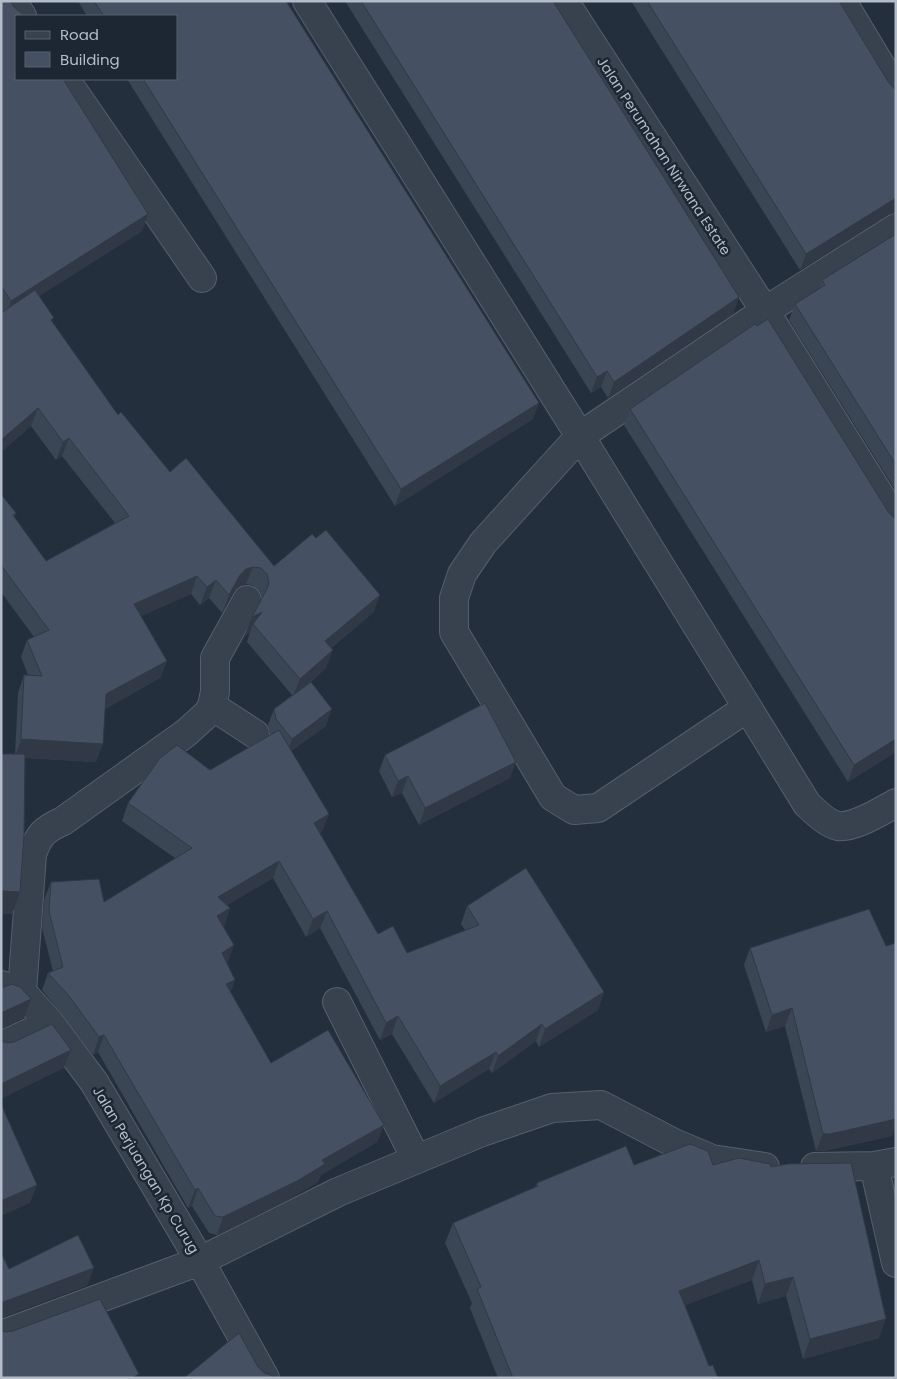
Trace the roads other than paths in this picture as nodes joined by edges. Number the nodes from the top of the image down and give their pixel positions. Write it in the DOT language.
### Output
graph roads {
  1 [pos="12,1"];
  2 [pos="307,1"];
  3 [pos="564,1"];
  4 [pos="842,1"];
  5 [pos="21,15"];
  6 [pos="66,80"];
  7 [pos="896,91"];
  8 [pos="896,228"];
  9 [pos="202,278"];
  10 [pos="765,311"];
  11 [pos="580,436"];
  12 [pos="896,521"];
  13 [pos="247,600"];
  14 [pos="212,706"];
  15 [pos="748,708"];
  16 [pos="256,734"];
  17 [pos="896,803"];
  18 [pos="12,988"];
  19 [pos="337,1002"];
  20 [pos="50,1023"];
  21 [pos="1,1046"];
  22 [pos="416,1159"];
  23 [pos="885,1164"];
  24 [pos="200,1261"];
  25 [pos="896,1262"];
  26 [pos="1,1335"];
  27 [pos="265,1378"];
  1 -- 5 [label="street"];
  2 -- 11 [label="street"];
  3 -- 10 [label="street, Jalan Perumahan Nirwana Estate"];
  4 -- 7 [label="street"];
  6 -- 9 [label="street"];
  8 -- 10 [label="street"];
  10 -- 11 [label="street"];
  10 -- 12 [label="street, Jalan Perumahan Nirwana Estate"];
  11 -- 15 [label="street"];
  11 -- 15 [label="street"];
  13 -- 14 [label="street"];
  14 -- 16 [label="street"];
  14 -- 18 [label="street"];
  15 -- 17 [label="street"];
  18 -- 20 [label="street, Jalan Perjuangan Kp Curug"];
  19 -- 22 [label="street"];
  20 -- 21 [label="street"];
  20 -- 24 [label="street, Jalan Perjuangan Kp Curug"];
  22 -- 23 [label="street"];
  22 -- 24 [label="street"];
  23 -- 25 [label="street"];
  24 -- 26 [label="street"];
  24 -- 27 [label="street, Jalan Perjuangan Kp Curug"];
}
